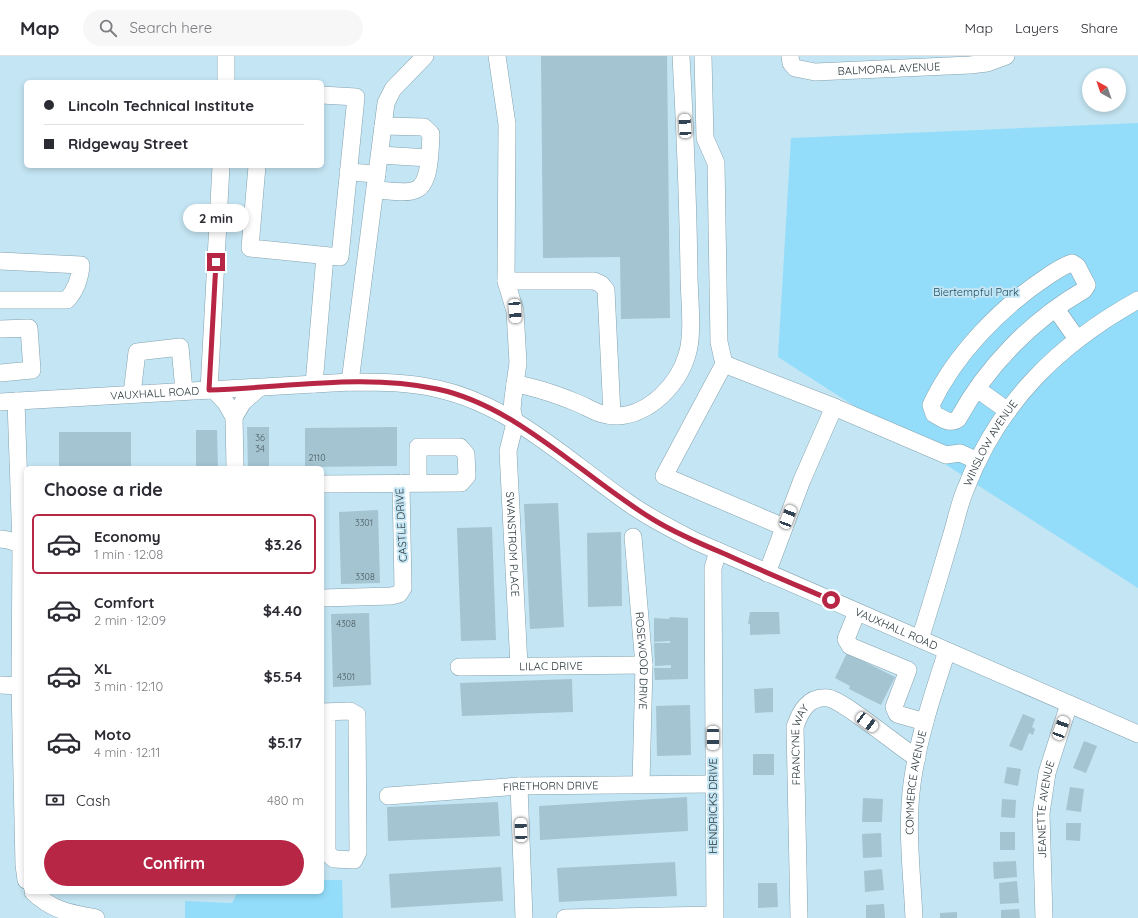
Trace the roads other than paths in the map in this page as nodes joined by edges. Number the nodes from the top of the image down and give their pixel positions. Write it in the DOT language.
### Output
graph roads {
  1 [pos="226,56"];
  2 [pos="425,56"];
  3 [pos="497,56"];
  4 [pos="681,56"];
  5 [pos="704,56"];
  6 [pos="1006,56"];
  7 [pos="921,61"];
  8 [pos="792,62"];
  9 [pos="226,80"];
  10 [pos="324,95"];
  11 [pos="383,126"];
  12 [pos="380,155"];
  13 [pos="429,158"];
  14 [pos="221,168"];
  15 [pos="257,168"];
  16 [pos="348,172"];
  17 [pos="376,182"];
  18 [pos="325,256"];
  19 [pos="0,261"];
  20 [pos="506,281"];
  21 [pos="0,300"];
  22 [pos="1138,300"];
  23 [pos="1056,308"];
  24 [pos="0,329"];
  25 [pos="1077,339"];
  26 [pos="724,364"];
  27 [pos="0,373"];
  28 [pos="350,382"];
  29 [pos="314,384"];
  30 [pos="515,384"];
  31 [pos="259,388"];
  32 [pos="977,389"];
  33 [pos="211,390"];
  34 [pos="184,391"];
  35 [pos="132,394"];
  36 [pos="8,401"];
  37 [pos="834,407"];
  38 [pos="1008,411"];
  39 [pos="612,415"];
  40 [pos="234,417"];
  41 [pos="515,423"];
  42 [pos="978,461"];
  43 [pos="235,466"];
  44 [pos="324,484"];
  45 [pos="784,527"];
  46 [pos="633,537"];
  47 [pos="0,539"];
  48 [pos="24,545"];
  49 [pos="718,551"];
  50 [pos="767,573"];
  51 [pos="324,598"];
  52 [pos="857,612"];
  53 [pos="920,639"];
  54 [pos="947,651"];
  55 [pos="644,665"];
  56 [pos="519,666"];
  57 [pos="458,667"];
  58 [pos="0,685"];
  59 [pos="20,686"];
  60 [pos="1069,704"];
  61 [pos="324,712"];
  62 [pos="925,722"];
  63 [pos="24,724"];
  64 [pos="1138,734"];
  65 [pos="917,758"];
  66 [pos="641,784"];
  67 [pos="713,784"];
  68 [pos="519,786"];
  69 [pos="388,796"];
  70 [pos="24,865"];
  71 [pos="36,894"];
  72 [pos="714,916"];
  73 [pos="96,918"];
  74 [pos="524,918"];
  75 [pos="565,918"];
  76 [pos="799,918"];
  77 [pos="914,918"];
  78 [pos="1044,918"];
  1 -- 9 [label="street"];
  2 -- 11 [label="street"];
  3 -- 20 [label="street"];
  4 -- 39 [label="street"];
  5 -- 26 [label="street"];
  6 -- 7 [label="street, BALMORAL AVENUE"];
  7 -- 8 [label="street, BALMORAL AVENUE"];
  10 -- 16 [label="street"];
  11 -- 12 [label="street"];
  11 -- 13 [label="street"];
  12 -- 13 [label="street"];
  12 -- 17 [label="street"];
  13 -- 17 [label="street"];
  14 -- 33 [label="street"];
  15 -- 18 [label="street"];
  16 -- 17 [label="street"];
  16 -- 18 [label="street"];
  17 -- 28 [label="street"];
  18 -- 29 [label="street"];
  19 -- 21 [label="street"];
  20 -- 30 [label="street"];
  20 -- 39 [label="street"];
  22 -- 25 [label="street, WINSLOW AVENUE"];
  23 -- 25 [label="street"];
  23 -- 32 [label="street"];
  23 -- 32 [label="street"];
  24 -- 27 [label="street"];
  25 -- 38 [label="street, WINSLOW AVENUE"];
  26 -- 37 [label="street"];
  26 -- 45 [label="street"];
  28 -- 29 [label="street, VAUXHALL ROAD"];
  28 -- 41 [label="street, VAUXHALL ROAD"];
  29 -- 31 [label="street, VAUXHALL ROAD"];
  30 -- 39 [label="street"];
  30 -- 41 [label="street"];
  31 -- 33 [label="street, VAUXHALL ROAD"];
  31 -- 40 [label="street"];
  32 -- 38 [label="street"];
  33 -- 34 [label="street, VAUXHALL ROAD"];
  33 -- 40 [label="street"];
  34 -- 35 [label="street, VAUXHALL ROAD"];
  34 -- 35 [label="street"];
  35 -- 36 [label="street, VAUXHALL ROAD"];
  36 -- 48 [label="street"];
  37 -- 42 [label="street"];
  37 -- 45 [label="street"];
  38 -- 42 [label="street, WINSLOW AVENUE"];
  40 -- 43 [label="street"];
  41 -- 49 [label="street, VAUXHALL ROAD"];
  41 -- 56 [label="street, SWANSTROM PLACE"];
  42 -- 53 [label="street, WINSLOW AVENUE"];
  44 -- 51 [label="street, CASTLE DRIVE"];
  45 -- 50 [label="street"];
  46 -- 55 [label="street, ROSEWOOD DRIVE"];
  47 -- 48 [label="street"];
  48 -- 59 [label="street"];
  49 -- 50 [label="street, VAUXHALL ROAD"];
  49 -- 67 [label="street, HENDRICKS DRIVE"];
  50 -- 52 [label="street, VAUXHALL ROAD"];
  52 -- 53 [label="street, VAUXHALL ROAD"];
  52 -- 62 [label="street"];
  53 -- 54 [label="street, VAUXHALL ROAD"];
  54 -- 60 [label="street, VAUXHALL ROAD"];
  54 -- 62 [label="street, COMMERCE AVENUE"];
  55 -- 56 [label="street, LILAC DRIVE"];
  55 -- 66 [label="street, ROSEWOOD DRIVE"];
  56 -- 57 [label="street, LILAC DRIVE"];
  58 -- 59 [label="street"];
  59 -- 63 [label="street"];
  60 -- 64 [label="street, VAUXHALL ROAD"];
  60 -- 78 [label="street, JEANETTE AVENUE"];
  61 -- 61 [label="street"];
  62 -- 65 [label="street, COMMERCE AVENUE"];
  63 -- 70 [label="street"];
  65 -- 76 [label="street, FRANCYNE WAY"];
  65 -- 77 [label="street, COMMERCE AVENUE"];
  66 -- 67 [label="street, FIRETHORN DRIVE"];
  66 -- 68 [label="street, FIRETHORN DRIVE"];
  67 -- 72 [label="street, HENDRICKS DRIVE"];
  68 -- 69 [label="street, FIRETHORN DRIVE"];
  68 -- 74 [label="street"];
  71 -- 73 [label="street"];
  72 -- 75 [label="street"];
}
